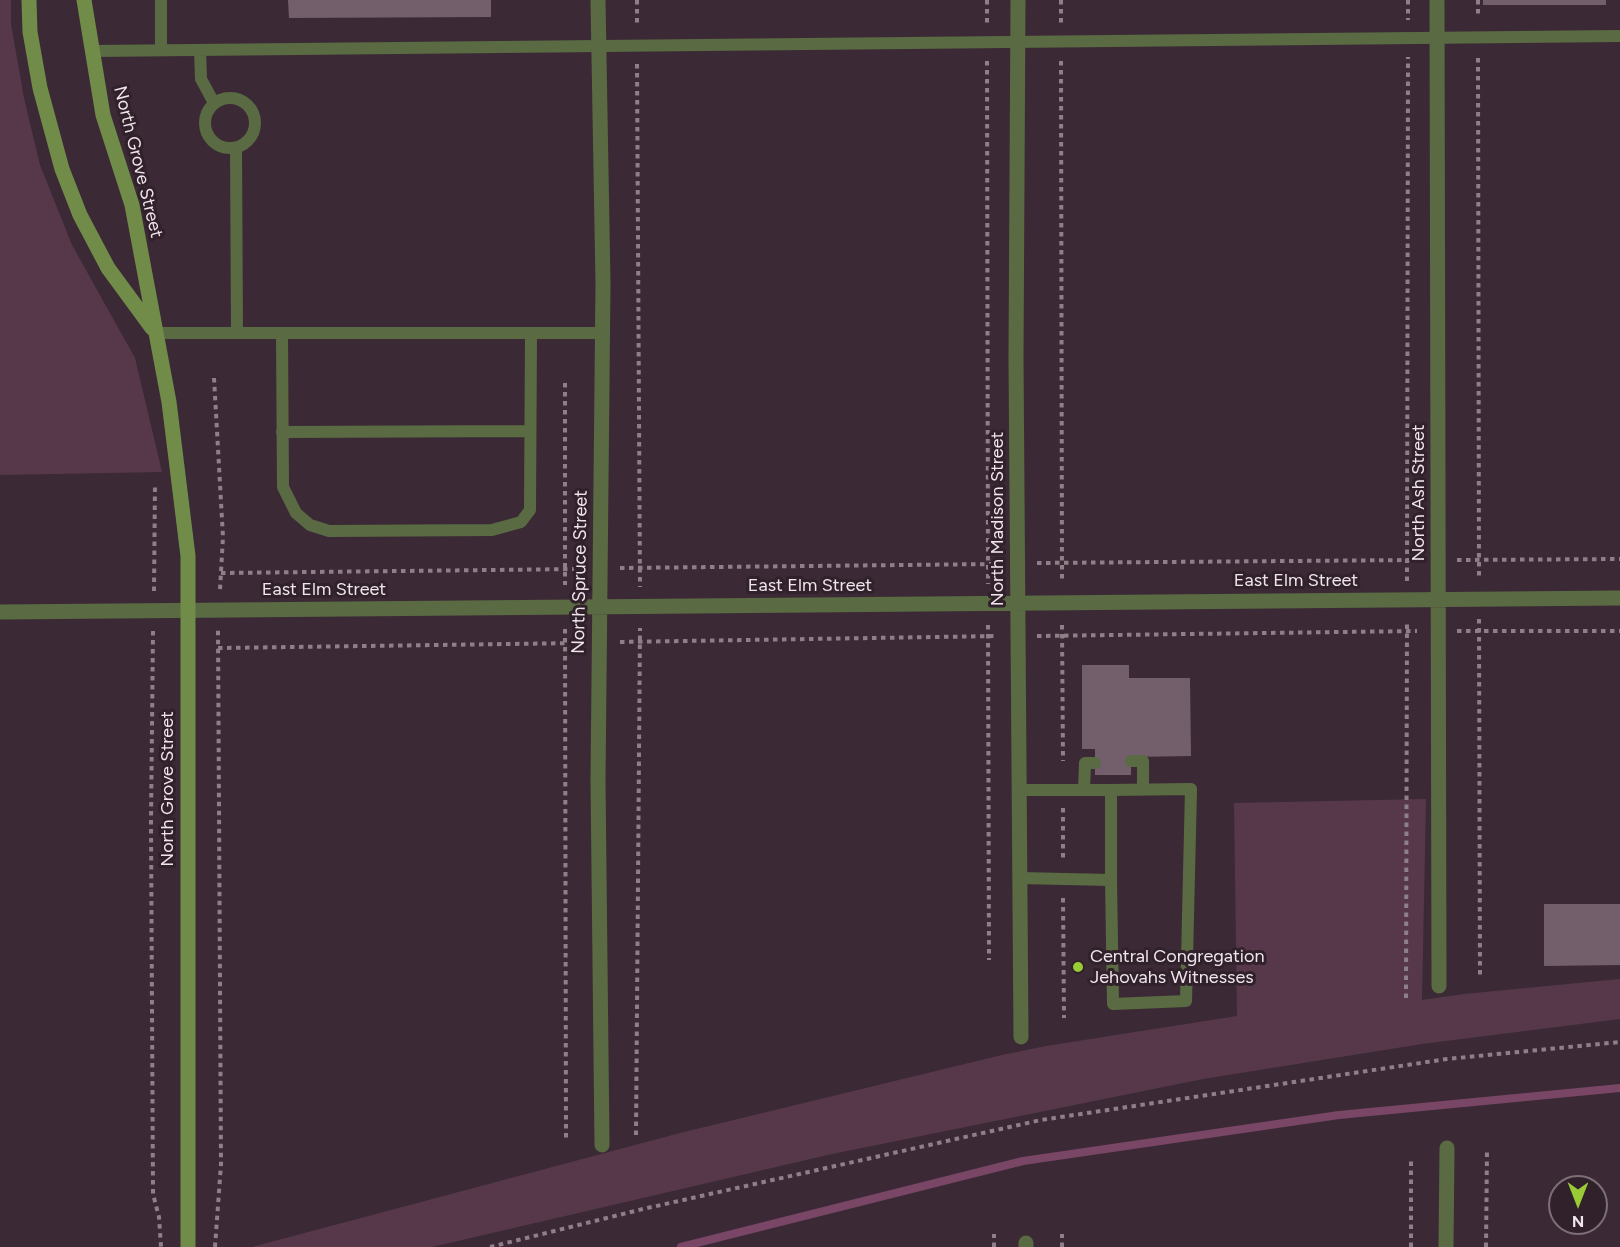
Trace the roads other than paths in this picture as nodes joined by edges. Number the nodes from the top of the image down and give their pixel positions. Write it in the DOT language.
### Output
graph roads {
  1 [pos="29,0"];
  2 [pos="84,0"];
  3 [pos="161,0"];
  4 [pos="598,0"];
  5 [pos="1018,0"];
  6 [pos="1437,0"];
  7 [pos="1620,36"];
  8 [pos="1437,38"];
  9 [pos="1018,42"];
  10 [pos="599,46"];
  11 [pos="161,50"];
  12 [pos="200,50"];
  13 [pos="92,51"];
  14 [pos="214,103"];
  15 [pos="236,148"];
  16 [pos="155,333"];
  17 [pos="237,333"];
  18 [pos="282,333"];
  19 [pos="531,333"];
  20 [pos="603,333"];
  21 [pos="530,431"];
  22 [pos="282,432"];
  23 [pos="1620,598"];
  24 [pos="1438,600"];
  25 [pos="1018,603"];
  26 [pos="600,607"];
  27 [pos="188,611"];
  28 [pos="0,612"];
  29 [pos="1131,761"];
  30 [pos="1095,763"];
  31 [pos="1019,790"];
  32 [pos="1084,790"];
  33 [pos="1111,790"];
  34 [pos="1143,790"];
  35 [pos="1019,878"];
  36 [pos="1111,880"];
  37 [pos="1439,986"];
  38 [pos="1020,1037"];
  39 [pos="602,1145"];
  40 [pos="1447,1148"];
  41 [pos="188,1247"];
  42 [pos="1446,1247"];
  1 -- 16 [label="street, North Grove Street"];
  2 -- 13 [label="street, North Grove Street"];
  3 -- 11 [label="lane"];
  4 -- 10 [label="street, North Spruce Street"];
  5 -- 9 [label="street, North Madison Street"];
  6 -- 8 [label="street, North Ash Street"];
  7 -- 8 [label="lane"];
  8 -- 9 [label="lane"];
  8 -- 24 [label="street, North Ash Street"];
  9 -- 10 [label="lane"];
  9 -- 25 [label="street, North Madison Street"];
  10 -- 12 [label="lane"];
  10 -- 20 [label="street, North Spruce Street"];
  11 -- 12 [label="lane"];
  11 -- 13 [label="lane"];
  12 -- 14 [label="lane"];
  13 -- 16 [label="street, North Grove Street"];
  14 -- 15 [label="lane"];
  14 -- 15 [label="lane"];
  15 -- 17 [label="lane"];
  16 -- 17 [label="lane"];
  16 -- 27 [label="street, North Grove Street"];
  17 -- 18 [label="lane"];
  18 -- 19 [label="lane"];
  18 -- 22 [label="lane"];
  19 -- 20 [label="lane"];
  19 -- 21 [label="lane"];
  20 -- 26 [label="street, North Spruce Street"];
  21 -- 22 [label="lane"];
  21 -- 22 [label="lane"];
  23 -- 24 [label="street, East Elm Street"];
  24 -- 25 [label="street, East Elm Street"];
  24 -- 37 [label="street, North Ash Street"];
  25 -- 26 [label="street, East Elm Street"];
  25 -- 31 [label="street, North Madison Street"];
  26 -- 27 [label="street, East Elm Street"];
  26 -- 39 [label="street, North Spruce Street"];
  27 -- 28 [label="street, East Elm Street"];
  27 -- 41 [label="street, North Grove Street"];
  29 -- 34 [label="lane"];
  30 -- 32 [label="lane"];
  31 -- 32 [label="lane"];
  31 -- 35 [label="street, North Madison Street"];
  32 -- 33 [label="lane"];
  33 -- 34 [label="lane"];
  33 -- 36 [label="lane"];
  34 -- 36 [label="lane"];
  35 -- 36 [label="lane"];
  35 -- 38 [label="street, North Madison Street"];
  40 -- 42 [label="street"];
}
